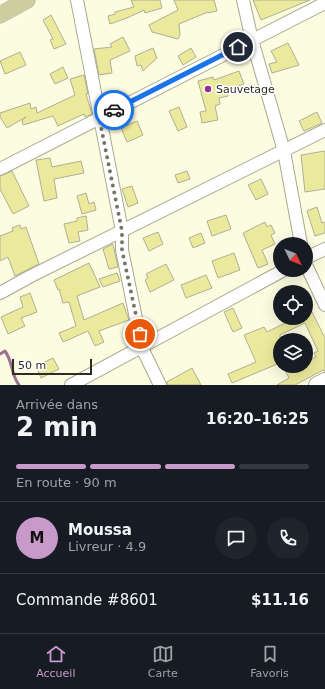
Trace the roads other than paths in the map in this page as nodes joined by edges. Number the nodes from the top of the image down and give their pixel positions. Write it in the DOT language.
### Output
graph roads {
  1 [pos="27,0"];
  2 [pos="76,0"];
  3 [pos="243,0"];
  4 [pos="325,3"];
  5 [pos="0,15"];
  6 [pos="252,40"];
  7 [pos="99,117"];
  8 [pos="325,130"];
  9 [pos="284,151"];
  10 [pos="0,169"];
  11 [pos="122,231"];
  12 [pos="300,237"];
  13 [pos="325,249"];
  14 [pos="313,255"];
  15 [pos="273,276"];
  16 [pos="312,277"];
  17 [pos="0,293"];
  18 [pos="325,305"];
  19 [pos="142,348"];
  20 [pos="325,381"];
  21 [pos="71,385"];
  22 [pos="160,385"];
  23 [pos="316,385"];
  1 -- 5 [label="main road"];
  2 -- 7 [label="street"];
  3 -- 6 [label="street"];
  4 -- 6 [label="street"];
  6 -- 7 [label="street"];
  6 -- 9 [label="street"];
  7 -- 10 [label="street"];
  7 -- 11 [label="street"];
  8 -- 9 [label="street"];
  9 -- 11 [label="street"];
  9 -- 12 [label="street"];
  11 -- 17 [label="street"];
  11 -- 19 [label="street"];
  13 -- 14 [label="street"];
  15 -- 19 [label="street"];
  16 -- 18 [label="street"];
  19 -- 21 [label="street"];
  19 -- 22 [label="street"];
  20 -- 23 [label="street"];
}
